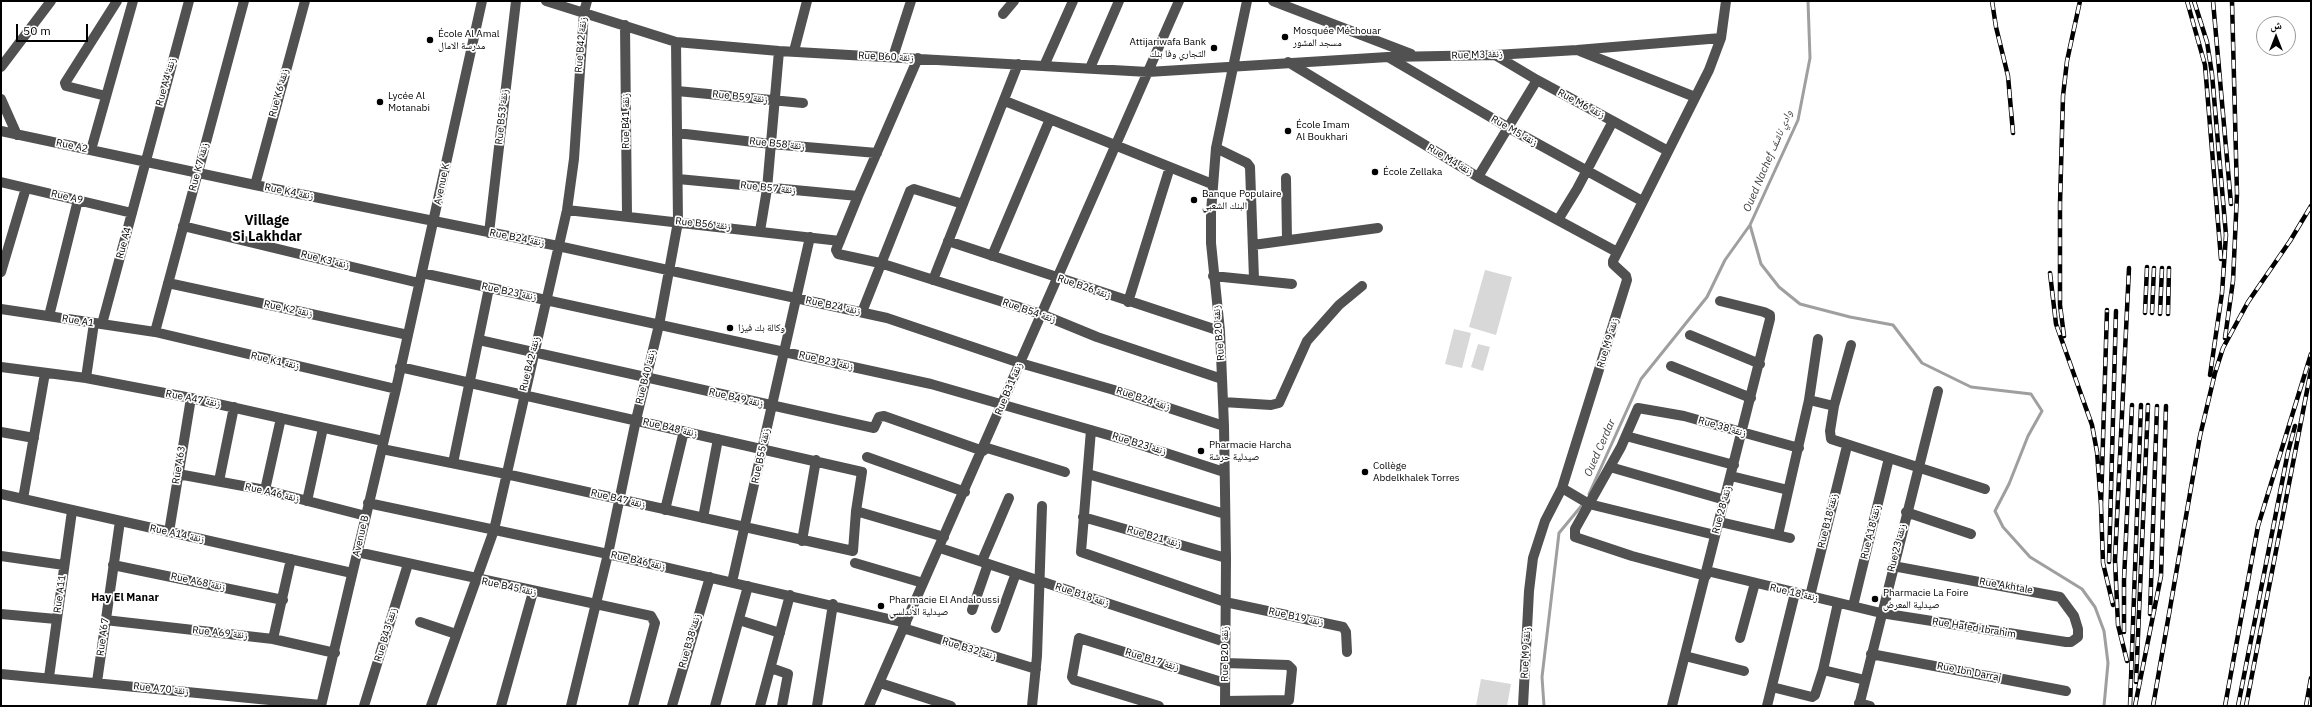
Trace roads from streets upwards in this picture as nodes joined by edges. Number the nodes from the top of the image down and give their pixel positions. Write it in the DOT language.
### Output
graph roads {
  1 [pos="51,1"];
  2 [pos="117,1"];
  3 [pos="133,1"];
  4 [pos="189,1"];
  5 [pos="244,1"];
  6 [pos="304,1"];
  7 [pos="482,1"];
  8 [pos="516,1"];
  9 [pos="546,1"];
  10 [pos="587,1"];
  11 [pos="807,1"];
  12 [pos="1014,1"];
  13 [pos="1073,1"];
  14 [pos="1119,1"];
  15 [pos="1179,1"];
  16 [pos="1247,1"];
  17 [pos="1273,1"];
  18 [pos="1726,1"];
  19 [pos="908,2"];
  20 [pos="584,12"];
  21 [pos="1003,14"];
  22 [pos="625,25"];
  23 [pos="1721,38"];
  24 [pos="676,42"];
  25 [pos="779,50"];
  26 [pos="1577,50"];
  27 [pos="794,51"];
  28 [pos="1495,54"];
  29 [pos="1416,56"];
  30 [pos="893,57"];
  31 [pos="1388,57"];
  32 [pos="918,58"];
  33 [pos="1288,62"];
  34 [pos="1018,64"];
  35 [pos="1044,66"];
  36 [pos="1232,66"];
  37 [pos="1,67"];
  38 [pos="1090,68"];
  39 [pos="1148,72"];
  40 [pos="1537,80"];
  41 [pos="677,91"];
  42 [pos="106,96"];
  43 [pos="1695,97"];
  44 [pos="1,99"];
  45 [pos="774,101"];
  46 [pos="1005,101"];
  47 [pos="803,103"];
  48 [pos="1050,119"];
  49 [pos="1613,121"];
  50 [pos="1509,128"];
  51 [pos="1,131"];
  52 [pos="677,133"];
  53 [pos="17,135"];
  54 [pos="771,144"];
  55 [pos="1114,145"];
  56 [pos="1216,148"];
  57 [pos="91,150"];
  58 [pos="1668,151"];
  59 [pos="877,154"];
  60 [pos="144,162"];
  61 [pos="1170,167"];
  62 [pos="1586,171"];
  63 [pos="198,173"];
  64 [pos="1478,177"];
  65 [pos="1286,178"];
  66 [pos="678,179"];
  67 [pos="1,182"];
  68 [pos="1212,184"];
  69 [pos="255,185"];
  70 [pos="26,188"];
  71 [pos="767,188"];
  72 [pos="858,196"];
  73 [pos="78,200"];
  74 [pos="1642,201"];
  75 [pos="963,204"];
  76 [pos="566,210"];
  77 [pos="132,213"];
  78 [pos="627,216"];
  79 [pos="1558,220"];
  80 [pos="433,222"];
  81 [pos="678,222"];
  82 [pos="183,226"];
  83 [pos="1378,228"];
  84 [pos="760,231"];
  85 [pos="489,233"];
  86 [pos="810,237"];
  87 [pos="1287,240"];
  88 [pos="948,241"];
  89 [pos="838,245"];
  90 [pos="1253,245"];
  91 [pos="558,246"];
  92 [pos="1617,252"];
  93 [pos="992,256"];
  94 [pos="880,263"];
  95 [pos="2,266"];
  96 [pos="669,272"];
  97 [pos="1213,276"];
  98 [pos="420,278"];
  99 [pos="1058,278"];
  100 [pos="1254,279"];
  101 [pos="933,280"];
  102 [pos="168,283"];
  103 [pos="1292,284"];
  104 [pos="1362,286"];
  105 [pos="489,288"];
  106 [pos="795,298"];
  107 [pos="546,300"];
  108 [pos="1720,301"];
  109 [pos="1128,302"];
  110 [pos="1,308"];
  111 [pos="862,312"];
  112 [pos="1041,314"];
  113 [pos="49,316"];
  114 [pos="98,324"];
  115 [pos="659,325"];
  116 [pos="155,332"];
  117 [pos="1220,332"];
  118 [pos="408,334"];
  119 [pos="1690,335"];
  120 [pos="1818,339"];
  121 [pos="479,340"];
  122 [pos="1851,345"];
  123 [pos="784,351"];
  124 [pos="533,352"];
  125 [pos="1020,363"];
  126 [pos="1760,364"];
  127 [pos="1,366"];
  128 [pos="1671,366"];
  129 [pos="400,367"];
  130 [pos="45,373"];
  131 [pos="86,378"];
  132 [pos="645,378"];
  133 [pos="1222,379"];
  134 [pos="470,384"];
  135 [pos="396,389"];
  136 [pos="1938,391"];
  137 [pos="523,395"];
  138 [pos="190,398"];
  139 [pos="1751,398"];
  140 [pos="1809,400"];
  141 [pos="1223,402"];
  142 [pos="772,406"];
  143 [pos="1002,406"];
  144 [pos="1834,406"];
  145 [pos="234,407"];
  146 [pos="281,418"];
  147 [pos="636,420"];
  148 [pos="1224,426"];
  149 [pos="324,428"];
  150 [pos="1091,430"];
  151 [pos="684,431"];
  152 [pos="1,432"];
  153 [pos="1742,432"];
  154 [pos="1626,436"];
  155 [pos="34,438"];
  156 [pos="718,439"];
  157 [pos="383,445"];
  158 [pos="1846,446"];
  159 [pos="1799,448"];
  160 [pos="761,449"];
  161 [pos="983,449"];
  162 [pos="867,458"];
  163 [pos="1889,458"];
  164 [pos="816,460"];
  165 [pos="453,463"];
  166 [pos="1734,466"];
  167 [pos="1610,467"];
  168 [pos="1918,467"];
  169 [pos="1065,472"];
  170 [pos="1224,472"];
  171 [pos="178,474"];
  172 [pos="506,474"];
  173 [pos="1088,474"];
  174 [pos="1732,476"];
  175 [pos="219,481"];
  176 [pos="1562,488"];
  177 [pos="1985,489"];
  178 [pos="265,490"];
  179 [pos="1788,490"];
  180 [pos="965,492"];
  181 [pos="1,494"];
  182 [pos="1009,498"];
  183 [pos="23,499"];
  184 [pos="619,500"];
  185 [pos="1725,500"];
  186 [pos="307,501"];
  187 [pos="368,503"];
  188 [pos="1588,504"];
  189 [pos="1042,506"];
  190 [pos="665,510"];
  191 [pos="72,511"];
  192 [pos="856,511"];
  193 [pos="1906,512"];
  194 [pos="1225,514"];
  195 [pos="366,516"];
  196 [pos="1083,517"];
  197 [pos="703,518"];
  198 [pos="120,521"];
  199 [pos="1720,522"];
  200 [pos="746,528"];
  201 [pos="494,530"];
  202 [pos="169,532"];
  203 [pos="1971,534"];
  204 [pos="1716,535"];
  205 [pos="1778,535"];
  206 [pos="944,537"];
  207 [pos="1790,538"];
  208 [pos="802,541"];
  209 [pos="940,548"];
  210 [pos="357,552"];
  211 [pos="853,552"];
  212 [pos="608,554"];
  213 [pos="1,556"];
  214 [pos="1226,558"];
  215 [pos="291,559"];
  216 [pos="855,562"];
  217 [pos="985,563"];
  218 [pos="408,564"];
  219 [pos="64,565"];
  220 [pos="113,565"];
  221 [pos="1893,566"];
  222 [pos="352,573"];
  223 [pos="1016,573"];
  224 [pos="1707,573"];
  225 [pos="710,577"];
  226 [pos="478,580"];
  227 [pos="1040,581"];
  228 [pos="732,582"];
  229 [pos="923,583"];
  230 [pos="1755,584"];
  231 [pos="748,586"];
  232 [pos="533,592"];
  233 [pos="1795,593"];
  234 [pos="790,595"];
  235 [pos="1810,596"];
  236 [pos="283,600"];
  237 [pos="1225,602"];
  238 [pos="1838,603"];
  239 [pos="833,604"];
  240 [pos="596,606"];
  241 [pos="1853,606"];
  242 [pos="972,610"];
  243 [pos="1881,613"];
  244 [pos="1,614"];
  245 [pos="56,619"];
  246 [pos="105,620"];
  247 [pos="739,620"];
  248 [pos="420,622"];
  249 [pos="905,626"];
  250 [pos="996,628"];
  251 [pos="780,633"];
  252 [pos="456,634"];
  253 [pos="1740,638"];
  254 [pos="273,639"];
  255 [pos="1225,642"];
  256 [pos="2066,642"];
  257 [pos="1347,652"];
  258 [pos="335,653"];
  259 [pos="1871,654"];
  260 [pos="1686,656"];
  261 [pos="1225,663"];
  262 [pos="771,668"];
  263 [pos="1036,669"];
  264 [pos="1823,670"];
  265 [pos="1744,671"];
  266 [pos="1,674"];
  267 [pos="49,677"];
  268 [pos="1865,680"];
  269 [pos="97,682"];
  270 [pos="880,683"];
  271 [pos="1225,683"];
  272 [pos="1772,687"];
  273 [pos="2066,691"];
  274 [pos="1225,704"];
  275 [pos="945,705"];
  276 [pos="1859,705"];
  277 [pos="321,706"];
  278 [pos="364,706"];
  279 [pos="431,706"];
  280 [pos="501,706"];
  281 [pos="571,706"];
  282 [pos="633,706"];
  283 [pos="672,706"];
  284 [pos="715,706"];
  285 [pos="760,706"];
  286 [pos="782,706"];
  287 [pos="817,706"];
  288 [pos="869,706"];
  289 [pos="1032,706"];
  290 [pos="1159,706"];
  291 [pos="1523,706"];
  292 [pos="1672,706"];
  293 [pos="1767,706"];
  294 [pos="1870,706"];
  1 -- 37 [label="street"];
  2 -- 42 [label="street"];
  3 -- 42 [label="street"];
  4 -- 60 [label="street, Rue A4 زنقة"];
  5 -- 63 [label="street, Rue K7 زنقة"];
  6 -- 69 [label="street, Rue K6 زنقة"];
  7 -- 80 [label="street, Avenue K"];
  8 -- 85 [label="street, Rue B53 زنقة"];
  9 -- 20 [label="street, Rue B60 زنقة"];
  10 -- 20 [label="street, Rue B42 زنقة"];
  11 -- 27 [label="street"];
  12 -- 21 [label="street"];
  13 -- 35 [label="street"];
  14 -- 38 [label="street"];
  15 -- 39 [label="street, Rue B31 زنقة"];
  16 -- 36 [label="street, Rue B20 زنقة"];
  17 -- 29 [label="street"];
  18 -- 23 [label="street"];
  19 -- 30 [label="street"];
  20 -- 22 [label="street, Rue B60 زنقة"];
  20 -- 76 [label="street, Rue B42 زنقة"];
  22 -- 24 [label="street, Rue B60 زنقة"];
  22 -- 78 [label="street, Rue B41 زنقة"];
  23 -- 26 [label="street, Rue M3 زنقة"];
  23 -- 43 [label="street"];
  24 -- 25 [label="street, Rue B60 زنقة"];
  24 -- 41 [label="street, Rue B40 زنقة"];
  25 -- 27 [label="street, Rue B60 زنقة"];
  25 -- 45 [label="street"];
  26 -- 28 [label="street, Rue M3 زنقة"];
  26 -- 43 [label="street"];
  27 -- 30 [label="street, Rue B60 زنقة"];
  28 -- 29 [label="street, Rue M3 زنقة"];
  28 -- 40 [label="street, Rue M6 زنقة"];
  29 -- 31 [label="street, Rue M3 زنقة"];
  30 -- 32 [label="street, Rue B60 زنقة"];
  31 -- 33 [label="street, Rue M3 زنقة"];
  31 -- 50 [label="street, Rue M5 زنقة"];
  32 -- 34 [label="street, Rue B60 زنقة"];
  32 -- 59 [label="street"];
  33 -- 36 [label="street, Rue M3 زنقة"];
  33 -- 64 [label="street, Rue M4 زنقة"];
  34 -- 35 [label="street, Rue B60 زنقة"];
  34 -- 46 [label="street"];
  35 -- 38 [label="street, Rue B60 زنقة"];
  36 -- 39 [label="street, Rue B60 زنقة"];
  36 -- 56 [label="street, Rue B20 زنقة"];
  38 -- 39 [label="street, Rue B60 زنقة"];
  39 -- 55 [label="street, Rue B31 زنقة"];
  40 -- 49 [label="street, Rue M6 زنقة"];
  40 -- 50 [label="street"];
  41 -- 45 [label="street, Rue B59 زنقة"];
  41 -- 52 [label="street, Rue B40 زنقة"];
  42 -- 57 [label="street"];
  43 -- 58 [label="street"];
  44 -- 53 [label="street"];
  45 -- 47 [label="street, Rue B59 زنقة"];
  45 -- 54 [label="street"];
  46 -- 48 [label="street"];
  46 -- 75 [label="street"];
  48 -- 55 [label="street"];
  48 -- 93 [label="street"];
  49 -- 58 [label="street, Rue M6 زنقة"];
  49 -- 62 [label="street"];
  50 -- 62 [label="street, Rue M5 زنقة"];
  50 -- 64 [label="street"];
  51 -- 53 [label="street, Rue A2"];
  52 -- 54 [label="street, Rue B58 زنقة"];
  52 -- 66 [label="street, Rue B40 زنقة"];
  53 -- 57 [label="street, Rue A2"];
  54 -- 59 [label="street, Rue B58 زنقة"];
  54 -- 71 [label="street"];
  55 -- 61 [label="street"];
  55 -- 99 [label="street, Rue B31 زنقة"];
  56 -- 68 [label="street, Rue B20 زنقة"];
  56 -- 90 [label="street"];
  57 -- 60 [label="street, Rue A2"];
  58 -- 74 [label="street"];
  59 -- 72 [label="street"];
  60 -- 63 [label="street, Rue K4 زنقة"];
  60 -- 77 [label="street, Rue A4"];
  61 -- 68 [label="street"];
  61 -- 109 [label="street"];
  62 -- 74 [label="street, Rue M5 زنقة"];
  62 -- 79 [label="street"];
  63 -- 69 [label="street, Rue K4 زنقة"];
  63 -- 82 [label="street, Rue K7 زنقة"];
  64 -- 79 [label="street, Rue M4 زنقة"];
  65 -- 87 [label="street"];
  66 -- 71 [label="street, Rue B57 زنقة"];
  66 -- 81 [label="street, Rue B40 زنقة"];
  67 -- 70 [label="street, Rue A9"];
  68 -- 97 [label="street, Rue B20 زنقة"];
  69 -- 80 [label="street, Rue K4 زنقة"];
  70 -- 73 [label="street, Rue A9"];
  70 -- 95 [label="street"];
  71 -- 72 [label="street, Rue B57 زنقة"];
  71 -- 84 [label="street"];
  72 -- 89 [label="street"];
  73 -- 77 [label="street, Rue A9"];
  73 -- 113 [label="street"];
  74 -- 92 [label="street"];
  75 -- 88 [label="street"];
  75 -- 94 [label="street"];
  76 -- 78 [label="street, Rue B56 زنقة"];
  76 -- 91 [label="street, Rue B42 زنقة"];
  77 -- 114 [label="street, Rue A4"];
  78 -- 81 [label="street, Rue B56 زنقة"];
  79 -- 92 [label="street, Rue M4 زنقة"];
  80 -- 85 [label="street, Rue B24 زنقة"];
  80 -- 98 [label="street, Avenue K"];
  81 -- 84 [label="street, Rue B56 زنقة"];
  81 -- 96 [label="street, Rue B40 زنقة"];
  82 -- 98 [label="street, Rue K3 زنقة"];
  82 -- 102 [label="street, Rue K7 زنقة"];
  83 -- 87 [label="street"];
  84 -- 86 [label="street, Rue B56 زنقة"];
  85 -- 91 [label="street, Rue B24 زنقة"];
  86 -- 89 [label="street, Rue B56 زنقة"];
  86 -- 106 [label="street, Rue B55 زنقة"];
  87 -- 90 [label="street"];
  88 -- 93 [label="street, Rue B26 زنقة"];
  88 -- 101 [label="street"];
  89 -- 94 [label="street, Rue B54 زنقة"];
  90 -- 100 [label="street"];
  91 -- 96 [label="street, Rue B24 زنقة"];
  91 -- 107 [label="street, Rue B42 زنقة"];
  92 -- 176 [label="street, Rue M9 زنقة"];
  93 -- 99 [label="street, Rue B26 زنقة"];
  94 -- 101 [label="street, Rue B54 زنقة"];
  94 -- 111 [label="street"];
  96 -- 106 [label="street, Rue B24 زنقة"];
  96 -- 115 [label="street, Rue B40 زنقة"];
  97 -- 100 [label="street"];
  97 -- 117 [label="street, Rue B20 زنقة"];
  98 -- 105 [label="street, Rue B23 زنقة"];
  98 -- 118 [label="street, Avenue K"];
  99 -- 109 [label="street, Rue B26 زنقة"];
  99 -- 112 [label="street, Rue B31 زنقة"];
  100 -- 103 [label="street"];
  101 -- 112 [label="street, Rue B54 زنقة"];
  102 -- 116 [label="street, Rue K7 زنقة"];
  102 -- 118 [label="street, Rue K2 زنقة"];
  104 -- 141 [label="street"];
  105 -- 107 [label="street, Rue B23 زنقة"];
  105 -- 121 [label="street"];
  106 -- 111 [label="street, Rue B24 زنقة"];
  106 -- 123 [label="street, Rue B55 زنقة"];
  107 -- 115 [label="street, Rue B23 زنقة"];
  107 -- 124 [label="street, Rue B42 زنقة"];
  108 -- 126 [label="street, Rue 28 زنقة"];
  109 -- 117 [label="street, Rue B26 زنقة"];
  110 -- 113 [label="street, Rue A1"];
  111 -- 125 [label="street, Rue B24 زنقة"];
  112 -- 125 [label="street, Rue B31 زنقة"];
  112 -- 133 [label="street, Rue B54 زنقة"];
  113 -- 114 [label="street, Rue A1"];
  114 -- 116 [label="street, Rue A1"];
  114 -- 131 [label="street, Rue A4"];
  115 -- 123 [label="street, Rue B23 زنقة"];
  115 -- 132 [label="street, Rue B40 زنقة"];
  116 -- 135 [label="street, Rue K1 زنقة"];
  117 -- 133 [label="street, Rue B20 زنقة"];
  118 -- 129 [label="street, Avenue K"];
  119 -- 126 [label="street"];
  120 -- 140 [label="street"];
  121 -- 124 [label="street, Rue B49 زنقة"];
  121 -- 134 [label="street"];
  122 -- 144 [label="street"];
  123 -- 142 [label="street, Rue B55 زنقة"];
  123 -- 143 [label="street, Rue B23 زنقة"];
  124 -- 132 [label="street, Rue B49 زنقة"];
  124 -- 137 [label="street, Rue B42 زنقة"];
  125 -- 143 [label="street, Rue B31 زنقة"];
  125 -- 148 [label="street, Rue B24 زنقة"];
  126 -- 139 [label="street, Rue 28 زنقة"];
  127 -- 130 [label="street, Rue A47 زنقة"];
  128 -- 139 [label="street"];
  129 -- 134 [label="street, Rue B48 زنقة"];
  129 -- 135 [label="street, Avenue B"];
  130 -- 131 [label="street, Rue A47 زنقة"];
  130 -- 155 [label="street"];
  131 -- 138 [label="street, Rue A47 زنقة"];
  132 -- 142 [label="street, Rue B49 زنقة"];
  132 -- 147 [label="street, Rue B40 زنقة"];
  133 -- 141 [label="street, Rue B20 زنقة"];
  134 -- 137 [label="street, Rue B48 زنقة"];
  134 -- 165 [label="street"];
  135 -- 157 [label="street, Avenue B"];
  136 -- 168 [label="street, Rue 23 زنقة"];
  137 -- 147 [label="street, Rue B48 زنقة"];
  137 -- 172 [label="street, Rue B42 زنقة"];
  138 -- 145 [label="street, Rue A47 زنقة"];
  138 -- 171 [label="street, Rue A63"];
  139 -- 153 [label="street, Rue 28 زنقة"];
  140 -- 144 [label="street"];
  140 -- 159 [label="street"];
  141 -- 148 [label="street, Rue B20 زنقة"];
  142 -- 160 [label="street, Rue B55 زنقة"];
  142 -- 161 [label="street, Rue B49 زنقة"];
  143 -- 150 [label="street, Rue B23 زنقة"];
  143 -- 161 [label="street, Rue B31 زنقة"];
  144 -- 158 [label="street"];
  145 -- 146 [label="street, Rue A47 زنقة"];
  145 -- 175 [label="street"];
  146 -- 149 [label="street, Rue A47 زنقة"];
  146 -- 178 [label="street"];
  147 -- 151 [label="street, Rue B48 زنقة"];
  147 -- 184 [label="street, Rue B40 زنقة"];
  148 -- 170 [label="street, Rue B20 زنقة"];
  149 -- 157 [label="street, Rue A47 زنقة"];
  149 -- 186 [label="street"];
  150 -- 170 [label="street, Rue B23 زنقة"];
  150 -- 173 [label="street"];
  151 -- 156 [label="street, Rue B48 زنقة"];
  151 -- 190 [label="street"];
  152 -- 155 [label="street"];
  153 -- 154 [label="street, Rue 38 زنقة"];
  153 -- 159 [label="street, Rue 38 زنقة"];
  153 -- 166 [label="street, Rue 28 زنقة"];
  154 -- 166 [label="street"];
  154 -- 167 [label="street"];
  155 -- 183 [label="street"];
  156 -- 160 [label="street, Rue B48 زنقة"];
  156 -- 197 [label="street"];
  157 -- 165 [label="street, Rue B47 زنقة"];
  157 -- 187 [label="street, Avenue B"];
  158 -- 163 [label="street"];
  158 -- 235 [label="street, Rue B18 زنقة"];
  159 -- 179 [label="street"];
  160 -- 164 [label="street, Rue B48 زنقة"];
  160 -- 200 [label="street, Rue B55 زنقة"];
  161 -- 169 [label="street"];
  161 -- 180 [label="street, Rue B31 زنقة"];
  162 -- 180 [label="street"];
  163 -- 168 [label="street"];
  163 -- 241 [label="street, Rue A18 زنقة"];
  164 -- 192 [label="street, Rue B48 زنقة"];
  164 -- 208 [label="street"];
  165 -- 172 [label="street, Rue B47 زنقة"];
  166 -- 174 [label="street, Rue 28 زنقة"];
  167 -- 185 [label="street"];
  167 -- 188 [label="street"];
  168 -- 177 [label="street"];
  168 -- 193 [label="street, Rue 23 زنقة"];
  170 -- 194 [label="street, Rue B20 زنقة"];
  171 -- 175 [label="street, Rue A46 زنقة"];
  171 -- 202 [label="street, Rue A63"];
  172 -- 184 [label="street, Rue B47 زنقة"];
  172 -- 201 [label="street, Rue B42 زنقة"];
  173 -- 194 [label="street"];
  173 -- 196 [label="street"];
  174 -- 179 [label="street"];
  174 -- 185 [label="street, Rue 28 زنقة"];
  175 -- 178 [label="street, Rue A46 زنقة"];
  176 -- 188 [label="street"];
  176 -- 291 [label="street, Rue M9 زنقة"];
  178 -- 186 [label="street, Rue A46 زنقة"];
  179 -- 205 [label="street"];
  180 -- 206 [label="street, Rue B31 زنقة"];
  181 -- 183 [label="street, Rue A14 زنقة"];
  182 -- 217 [label="street"];
  183 -- 191 [label="street, Rue A14 زنقة"];
  184 -- 190 [label="street, Rue B47 زنقة"];
  184 -- 212 [label="street, Rue B40 زنقة"];
  185 -- 199 [label="street, Rue 28 زنقة"];
  186 -- 195 [label="street, Rue A46 زنقة"];
  187 -- 195 [label="street, Avenue B"];
  187 -- 201 [label="street, Rue B46 زنقة"];
  188 -- 204 [label="street"];
  188 -- 224 [label="street, Rue 18 زنقة"];
  189 -- 227 [label="street"];
  190 -- 197 [label="street, Rue B47 زنقة"];
  191 -- 198 [label="street, Rue A14 زنقة"];
  191 -- 219 [label="street, Rue A11"];
  192 -- 206 [label="street"];
  192 -- 211 [label="street, Rue B48 زنقة"];
  193 -- 203 [label="street"];
  193 -- 221 [label="street, Rue 23 زنقة"];
  194 -- 214 [label="street, Rue B20 زنقة"];
  195 -- 210 [label="street, Avenue B"];
  196 -- 214 [label="street, Rue B21 زنقة"];
  196 -- 237 [label="street"];
  197 -- 200 [label="street, Rue B47 زنقة"];
  198 -- 202 [label="street, Rue A14 زنقة"];
  198 -- 220 [label="street, Rue A67"];
  199 -- 204 [label="street, Rue 28 زنقة"];
  199 -- 205 [label="street"];
  200 -- 208 [label="street, Rue B47 زنقة"];
  200 -- 228 [label="street, Rue B55 زنقة"];
  201 -- 212 [label="street, Rue B46 زنقة"];
  201 -- 226 [label="street, Rue B42 زنقة"];
  202 -- 215 [label="street, Rue A14 زنقة"];
  204 -- 224 [label="street, Rue 28 زنقة"];
  205 -- 207 [label="street"];
  206 -- 209 [label="street, Rue B31 زنقة"];
  208 -- 211 [label="street, Rue B47 زنقة"];
  209 -- 217 [label="street, Rue B18 زنقة"];
  209 -- 229 [label="street, Rue B31 زنقة"];
  210 -- 218 [label="street, Rue B45 زنقة"];
  210 -- 222 [label="street, Avenue B"];
  212 -- 225 [label="street, Rue B46 زنقة"];
  212 -- 240 [label="street, Rue B40 زنقة"];
  213 -- 219 [label="street"];
  214 -- 237 [label="street, Rue B20 زنقة"];
  215 -- 222 [label="street, Rue A14 زنقة"];
  215 -- 236 [label="street"];
  216 -- 229 [label="street"];
  217 -- 223 [label="street, Rue B18 زنقة"];
  217 -- 242 [label="street"];
  218 -- 226 [label="street, Rue B45 زنقة"];
  218 -- 278 [label="street, Rue B43 زنقة"];
  219 -- 245 [label="street, Rue A11"];
  220 -- 236 [label="street, Rue A68 زنقة"];
  220 -- 246 [label="street, Rue A67"];
  221 -- 243 [label="street, Rue 23 زنقة"];
  221 -- 256 [label="street, Rue Akhtale"];
  222 -- 258 [label="street, Avenue B"];
  223 -- 227 [label="street, Rue B18 زنقة"];
  223 -- 250 [label="street"];
  224 -- 230 [label="street, Rue 18 زنقة"];
  224 -- 260 [label="street, Rue 28 زنقة"];
  225 -- 228 [label="street, Rue B46 زنقة"];
  225 -- 283 [label="street, Rue B38 زنقة"];
  226 -- 232 [label="street, Rue B45 زنقة"];
  226 -- 252 [label="street, Rue B42 زنقة"];
  227 -- 255 [label="street, Rue B18 زنقة"];
  227 -- 263 [label="street"];
  228 -- 231 [label="street, Rue B46 زنقة"];
  229 -- 249 [label="street, Rue B31 زنقة"];
  230 -- 233 [label="street, Rue 18 زنقة"];
  230 -- 253 [label="street"];
  231 -- 234 [label="street, Rue B46 زنقة"];
  231 -- 247 [label="street"];
  232 -- 240 [label="street, Rue B45 زنقة"];
  232 -- 280 [label="street"];
  233 -- 235 [label="street, Rue 18 زنقة"];
  233 -- 272 [label="street"];
  234 -- 239 [label="street, Rue B46 زنقة"];
  234 -- 251 [label="street"];
  235 -- 238 [label="street, Rue 18 زنقة"];
  236 -- 254 [label="street"];
  237 -- 255 [label="street, Rue B20 زنقة"];
  237 -- 257 [label="street, Rue B19 زنقة"];
  238 -- 241 [label="street, Rue 18 زنقة"];
  238 -- 264 [label="street"];
  239 -- 249 [label="street, Rue B46 زنقة"];
  239 -- 287 [label="street"];
  240 -- 281 [label="street, Rue B40 زنقة"];
  240 -- 282 [label="street, Rue B45 زنقة"];
  241 -- 243 [label="street, Rue 18 زنقة"];
  243 -- 256 [label="street, Rue Hafed Ibrahim"];
  243 -- 259 [label="street, Rue 23 زنقة"];
  244 -- 245 [label="street"];
  245 -- 267 [label="street, Rue A11"];
  246 -- 254 [label="street, Rue A69 زنقة"];
  246 -- 269 [label="street, Rue A67"];
  247 -- 251 [label="street"];
  247 -- 284 [label="street"];
  248 -- 252 [label="street"];
  249 -- 263 [label="street, Rue B32 زنقة"];
  249 -- 270 [label="street, Rue B31 زنقة"];
  251 -- 262 [label="street"];
  252 -- 279 [label="street, Rue B42 زنقة"];
  254 -- 258 [label="street, Rue A69 زنقة"];
  255 -- 261 [label="street, Rue B20 زنقة"];
  258 -- 277 [label="street, Avenue B"];
  259 -- 268 [label="street, Rue 23 زنقة"];
  259 -- 273 [label="street, Rue Ibn Darraj"];
  260 -- 265 [label="street"];
  260 -- 292 [label="street, Rue 28 زنقة"];
  261 -- 271 [label="street, Rue B20 زنقة"];
  261 -- 274 [label="street"];
  262 -- 285 [label="street"];
  262 -- 286 [label="street"];
  263 -- 289 [label="street"];
  264 -- 268 [label="street"];
  264 -- 272 [label="street"];
  266 -- 267 [label="street, Rue A70 زنقة"];
  267 -- 269 [label="street, Rue A70 زنقة"];
  268 -- 276 [label="street, Rue 23 زنقة"];
  269 -- 277 [label="street, Rue A70 زنقة"];
  270 -- 275 [label="street"];
  270 -- 288 [label="street, Rue B31 زنقة"];
  271 -- 274 [label="street, Rue B20 زنقة"];
  271 -- 290 [label="street, Rue B17 زنقة"];
  272 -- 293 [label="street"];
  276 -- 294 [label="street"];
}
